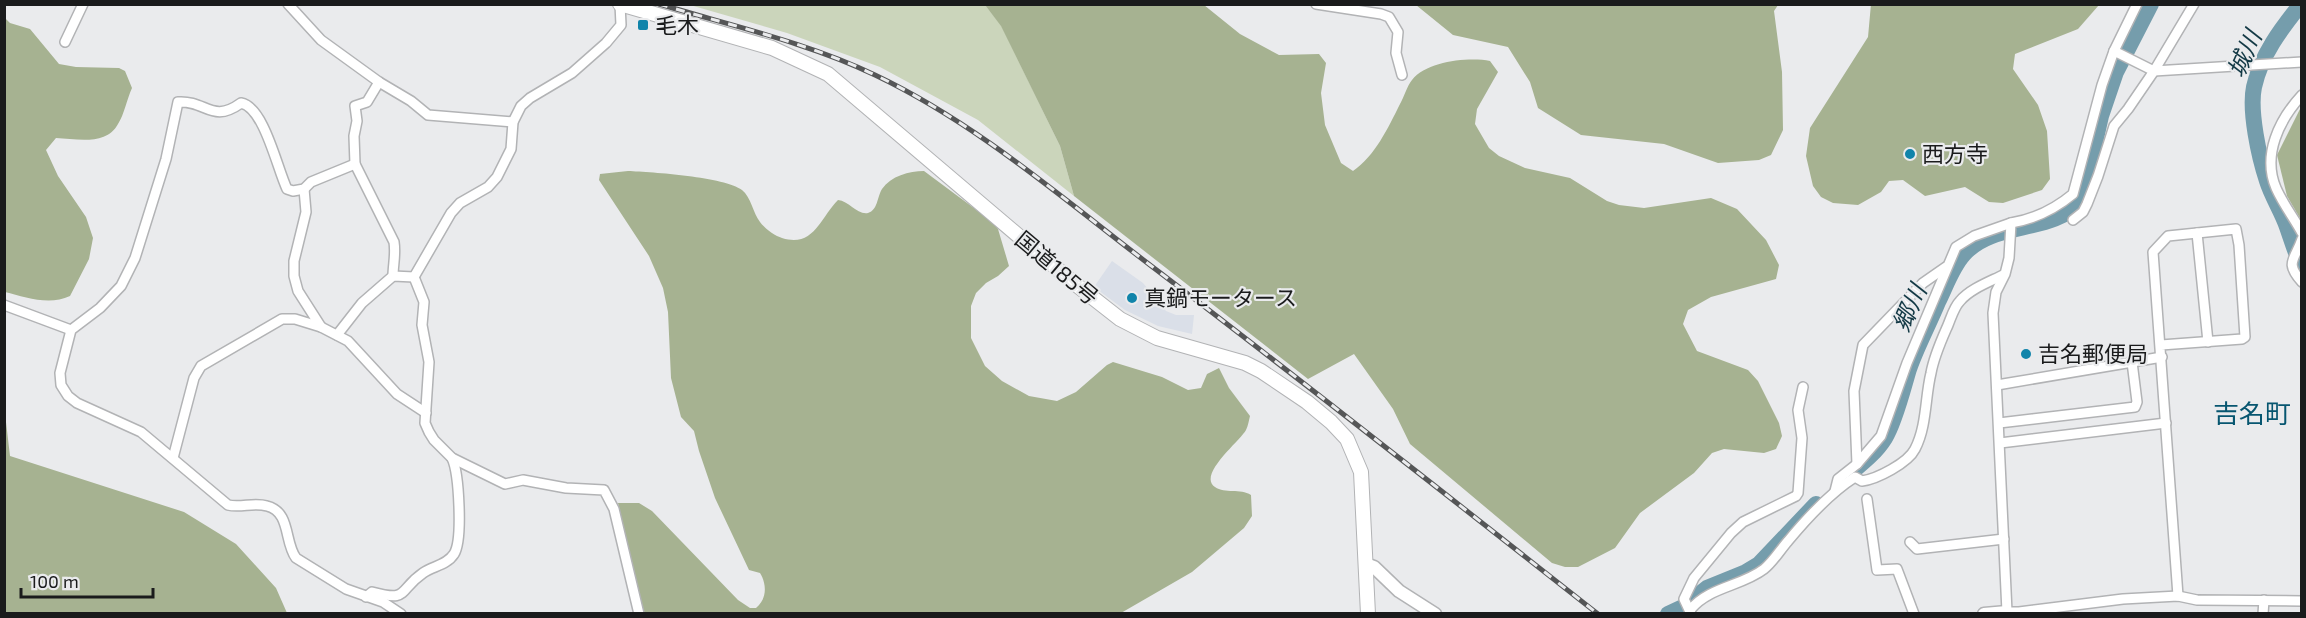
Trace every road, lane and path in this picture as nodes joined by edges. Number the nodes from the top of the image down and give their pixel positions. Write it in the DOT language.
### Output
graph roads {
  1 [pos="83,4"];
  2 [pos="288,4"];
  3 [pos="620,4"];
  4 [pos="1316,4"];
  5 [pos="2137,4"];
  6 [pos="2194,4"];
  7 [pos="65,42"];
  8 [pos="2116,52"];
  9 [pos="2301,62"];
  10 [pos="2154,71"];
  11 [pos="1402,75"];
  12 [pos="379,82"];
  13 [pos="2301,95"];
  14 [pos="513,122"];
  15 [pos="355,164"];
  16 [pos="304,189"];
  17 [pos="2074,196"];
  18 [pos="2082,210"];
  19 [pos="2073,220"];
  20 [pos="2011,224"];
  21 [pos="2197,233"];
  22 [pos="2301,233"];
  23 [pos="2300,243"];
  24 [pos="1946,267"];
  25 [pos="2005,274"];
  26 [pos="393,276"];
  27 [pos="414,277"];
  28 [pos="2301,282"];
  29 [pos="4,305"];
  30 [pos="321,327"];
  31 [pos="71,330"];
  32 [pos="337,335"];
  33 [pos="2208,342"];
  34 [pos="2161,345"];
  35 [pos="2162,357"];
  36 [pos="2132,362"];
  37 [pos="1997,385"];
  38 [pos="1803,387"];
  39 [pos="426,413"];
  40 [pos="1999,423"];
  41 [pos="2166,423"];
  42 [pos="2000,443"];
  43 [pos="173,458"];
  44 [pos="452,458"];
  45 [pos="1857,464"];
  46 [pos="1835,488"];
  47 [pos="1866,499"];
  48 [pos="2004,538"];
  49 [pos="1910,542"];
  50 [pos="1366,564"];
  51 [pos="2178,596"];
  52 [pos="366,597"];
  53 [pos="2264,600"];
  54 [pos="2301,601"];
  55 [pos="1689,608"];
  56 [pos="2007,613"];
  57 [pos="401,614"];
  58 [pos="639,614"];
  59 [pos="1368,614"];
  60 [pos="1435,614"];
  61 [pos="1914,614"];
  62 [pos="1984,614"];
  63 [pos="2263,614"];
  1 -- 7 [label="street"];
  2 -- 12 [label="street"];
  3 -- 14 [label="street"];
  3 -- 50 [label="highway, 国道185号"];
  4 -- 11 [label="street"];
  5 -- 8 [label="street"];
  6 -- 10 [label="street"];
  8 -- 10 [label="street"];
  8 -- 17 [label="street"];
  9 -- 10 [label="street"];
  10 -- 18 [label="street"];
  12 -- 14 [label="street"];
  12 -- 15 [label="street"];
  13 -- 22 [label="street"];
  14 -- 27 [label="street"];
  15 -- 16 [label="street"];
  15 -- 26 [label="street"];
  16 -- 30 [label="street"];
  16 -- 31 [label="street"];
  17 -- 18 [label="street"];
  17 -- 20 [label="street"];
  18 -- 19 [label="street"];
  20 -- 24 [label="street"];
  20 -- 25 [label="street"];
  21 -- 33 [label="street"];
  21 -- 33 [label="street"];
  21 -- 34 [label="street"];
  23 -- 28 [label="street"];
  24 -- 45 [label="street"];
  24 -- 45 [label="street"];
  25 -- 37 [label="street"];
  25 -- 46 [label="street"];
  26 -- 27 [label="street"];
  26 -- 32 [label="street"];
  27 -- 39 [label="street"];
  29 -- 31 [label="street"];
  30 -- 32 [label="street"];
  30 -- 43 [label="street"];
  31 -- 43 [label="street"];
  32 -- 39 [label="street"];
  33 -- 34 [label="street"];
  34 -- 35 [label="street"];
  35 -- 36 [label="street"];
  35 -- 41 [label="street"];
  36 -- 37 [label="street"];
  36 -- 40 [label="street"];
  37 -- 40 [label="street"];
  38 -- 55 [label="street"];
  39 -- 44 [label="street"];
  40 -- 42 [label="street"];
  41 -- 42 [label="street"];
  41 -- 51 [label="street"];
  42 -- 48 [label="street"];
  43 -- 52 [label="street"];
  44 -- 52 [label="street"];
  44 -- 58 [label="street"];
  45 -- 46 [label="street"];
  46 -- 55 [label="street"];
  47 -- 61 [label="street"];
  48 -- 49 [label="street"];
  48 -- 56 [label="street"];
  50 -- 59 [label="highway, 国道185号"];
  50 -- 60 [label="main road"];
  51 -- 53 [label="street"];
  51 -- 56 [label="street"];
  52 -- 57 [label="street"];
  53 -- 54 [label="street"];
  53 -- 63 [label="street"];
  56 -- 62 [label="main road"];
}
